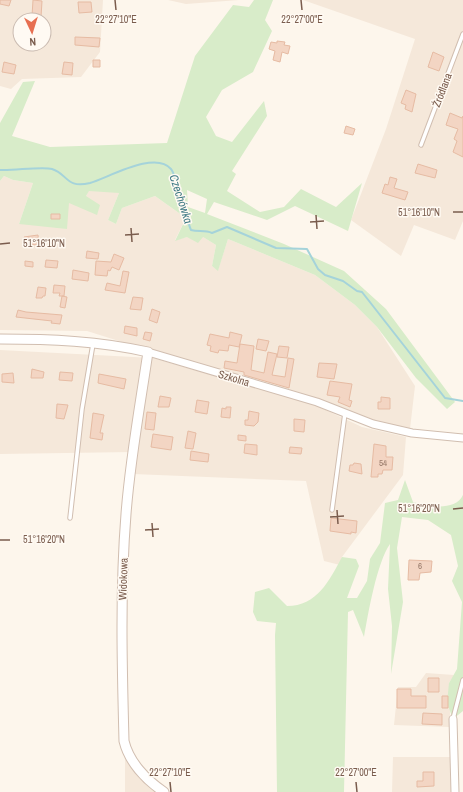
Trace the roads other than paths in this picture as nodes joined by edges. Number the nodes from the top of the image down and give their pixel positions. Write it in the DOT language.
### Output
graph roads {
  1 [pos="463,34"];
  2 [pos="421,145"];
  3 [pos="0,339"];
  4 [pos="93,342"];
  5 [pos="148,352"];
  6 [pos="345,413"];
  7 [pos="463,438"];
  8 [pos="332,510"];
  9 [pos="70,518"];
  10 [pos="463,680"];
  11 [pos="453,719"];
  12 [pos="164,792"];
  13 [pos="455,792"];
  1 -- 2 [label="lane, Źródlana"];
  3 -- 4 [label="street, Szkolna"];
  4 -- 5 [label="street, Szkolna"];
  4 -- 9 [label="lane"];
  5 -- 6 [label="street, Szkolna"];
  5 -- 12 [label="street, Widokowa"];
  6 -- 7 [label="street, Szkolna"];
  6 -- 8 [label="lane"];
  10 -- 11 [label="lane"];
  11 -- 13 [label="street"];
}
